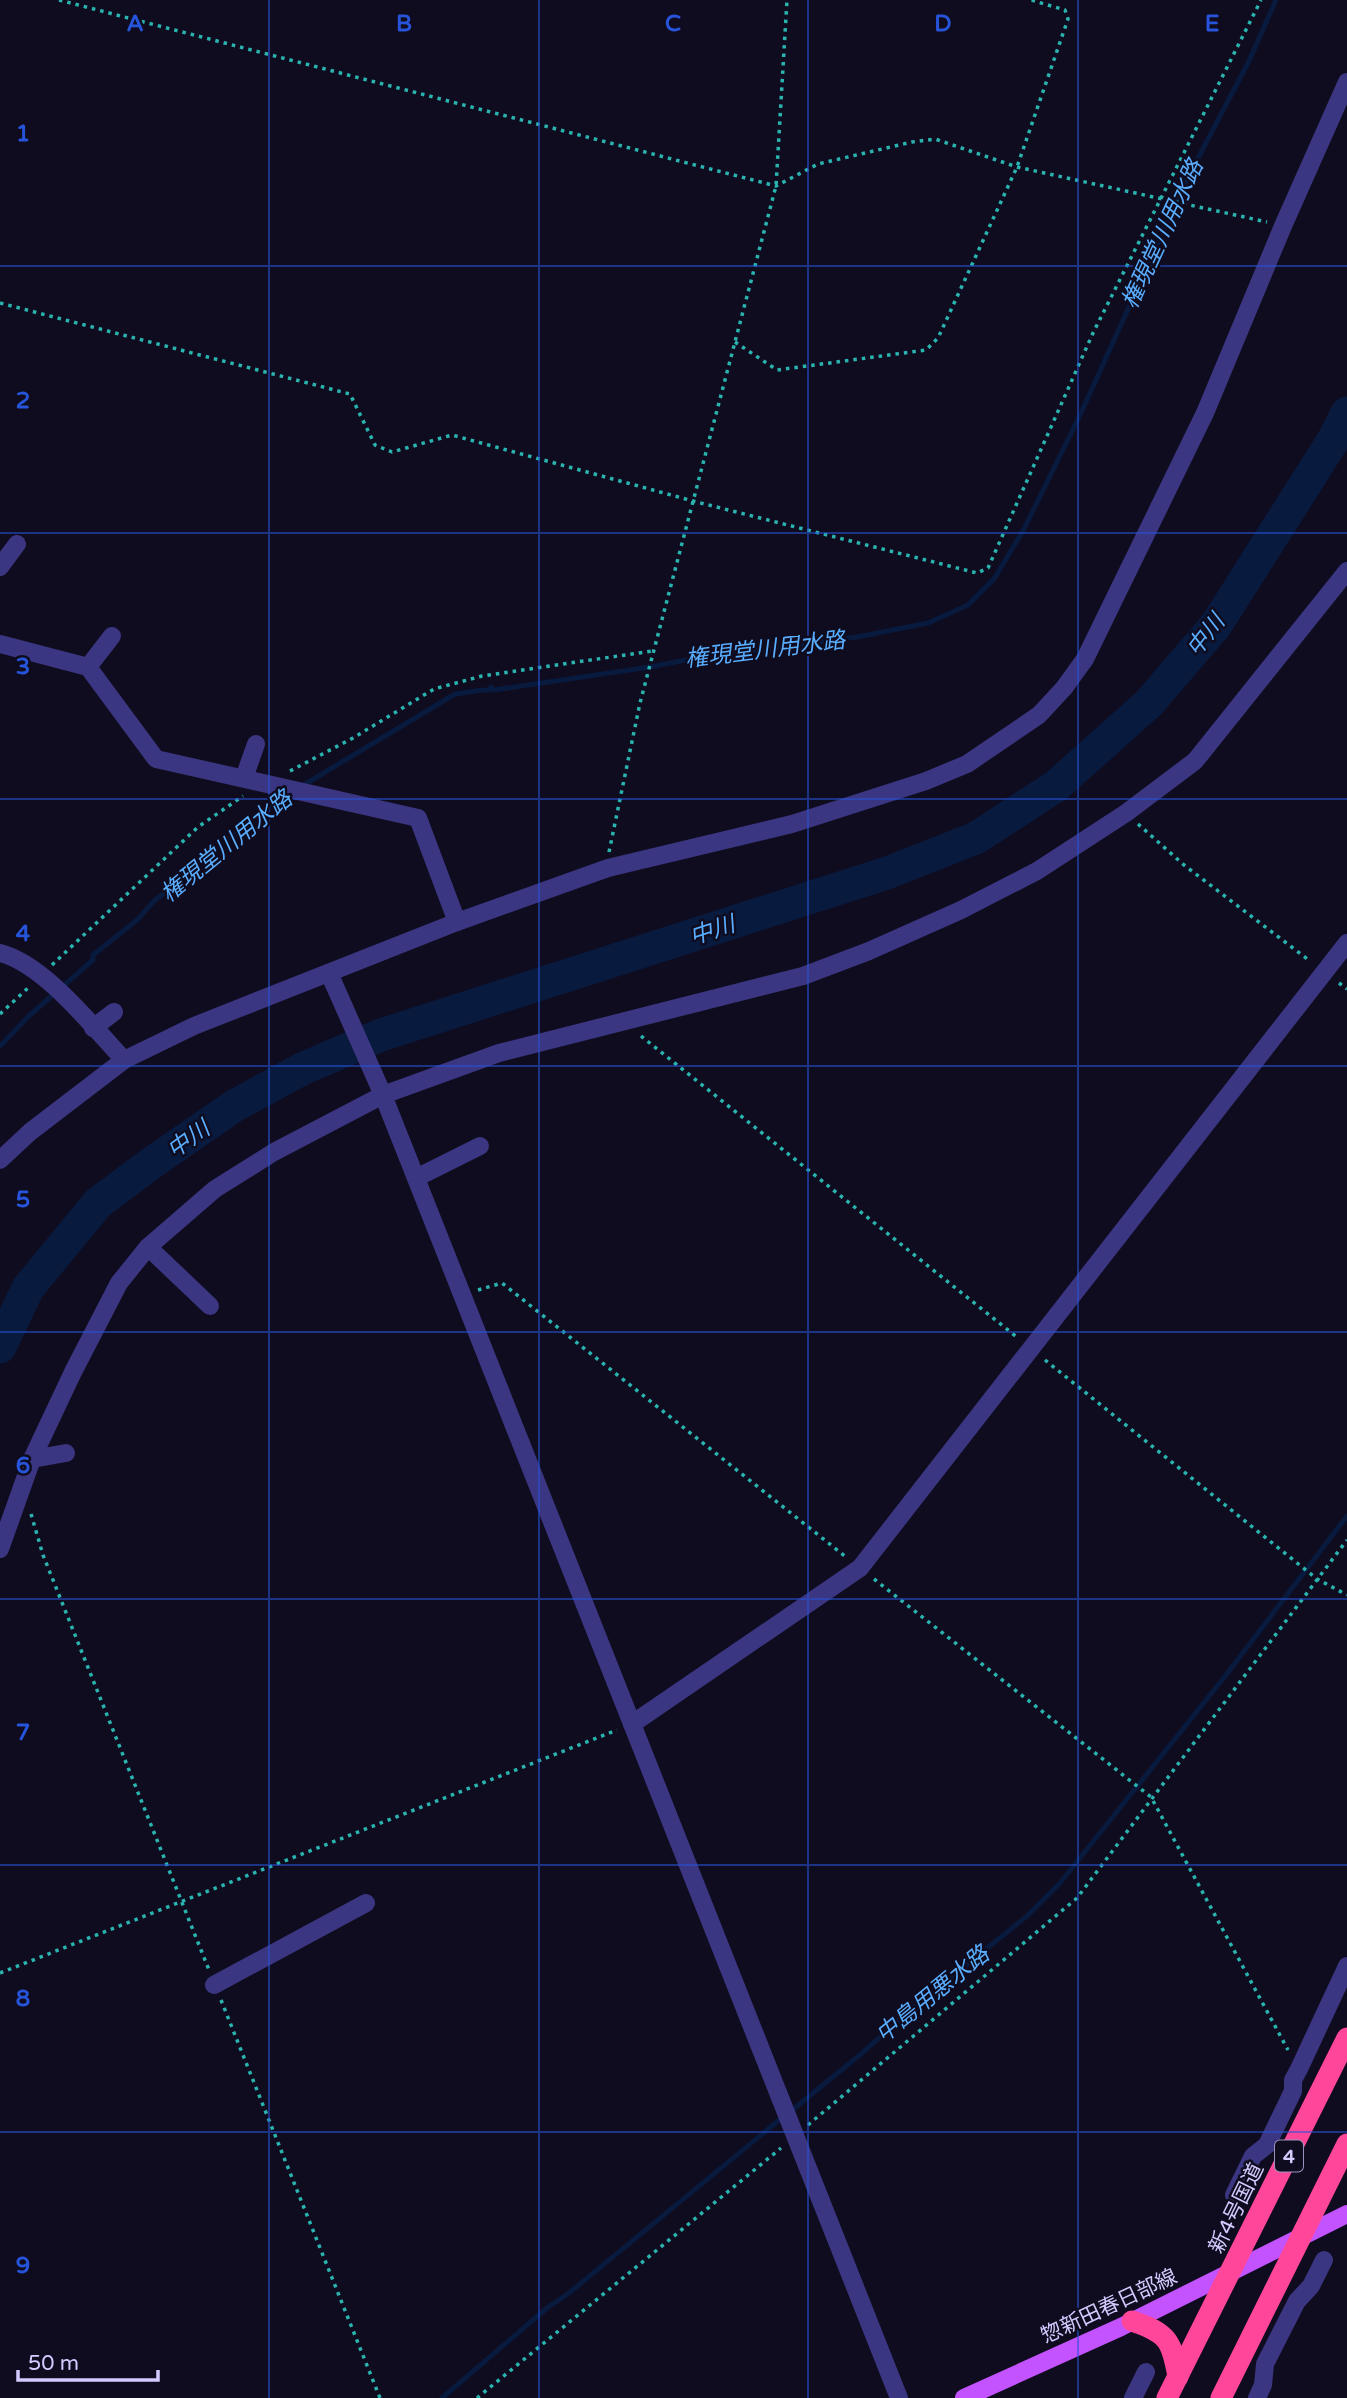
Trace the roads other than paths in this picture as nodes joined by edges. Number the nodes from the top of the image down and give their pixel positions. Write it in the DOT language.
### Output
graph roads {
  1 [pos="1347,82"];
  2 [pos="17,544"];
  3 [pos="0,567"];
  4 [pos="1347,571"];
  5 [pos="112,636"];
  6 [pos="0,644"];
  7 [pos="88,667"];
  8 [pos="256,744"];
  9 [pos="244,779"];
  10 [pos="457,922"];
  11 [pos="1347,943"];
  12 [pos="0,953"];
  13 [pos="332,980"];
  14 [pos="114,1012"];
  15 [pos="93,1028"];
  16 [pos="124,1060"];
  17 [pos="380,1087"];
  18 [pos="480,1146"];
  19 [pos="0,1160"];
  20 [pos="416,1178"];
  21 [pos="148,1247"];
  22 [pos="210,1306"];
  23 [pos="66,1453"];
  24 [pos="32,1459"];
  25 [pos="0,1549"];
  26 [pos="632,1724"];
  27 [pos="366,1903"];
  28 [pos="1347,1966"];
  29 [pos="214,1985"];
  30 [pos="1347,2038"];
  31 [pos="1280,2116"];
  32 [pos="1304,2125"];
  33 [pos="1347,2144"];
  34 [pos="1234,2194"];
  35 [pos="1347,2214"];
  36 [pos="1299,2239"];
  37 [pos="1324,2259"];
  38 [pos="1231,2274"];
  39 [pos="1132,2322"];
  40 [pos="1258,2323"];
  41 [pos="1282,2331"];
  42 [pos="1146,2372"];
  43 [pos="1178,2377"];
  44 [pos="900,2398"];
  45 [pos="964,2398"];
  46 [pos="1133,2398"];
  47 [pos="1167,2398"];
  48 [pos="1221,2398"];
  49 [pos="1257,2398"];
  1 -- 10 [label="street"];
  2 -- 3 [label="street"];
  4 -- 17 [label="street"];
  5 -- 7 [label="street"];
  6 -- 7 [label="street"];
  7 -- 9 [label="street"];
  8 -- 9 [label="street"];
  9 -- 10 [label="street"];
  10 -- 13 [label="street"];
  11 -- 26 [label="street"];
  12 -- 15 [label="street"];
  13 -- 16 [label="street"];
  13 -- 17 [label="street"];
  14 -- 15 [label="street"];
  15 -- 16 [label="street"];
  16 -- 19 [label="street"];
  17 -- 20 [label="street"];
  17 -- 21 [label="street"];
  18 -- 20 [label="street"];
  20 -- 26 [label="street"];
  21 -- 22 [label="street"];
  21 -- 24 [label="street"];
  23 -- 24 [label="street"];
  24 -- 25 [label="street"];
  26 -- 44 [label="street"];
  27 -- 29 [label="street"];
  28 -- 31 [label="street"];
  30 -- 32 [label="highway, 新4号国道 / 4"];
  31 -- 32 [label="street"];
  31 -- 34 [label="street"];
  32 -- 38 [label="highway, 新4号国道 / 4"];
  33 -- 36 [label="highway, 4"];
  35 -- 36 [label="main road, 惣新田春日部線"];
  36 -- 38 [label="main road, 惣新田春日部線"];
  36 -- 40 [label="highway, 4"];
  37 -- 41 [label="street"];
  38 -- 39 [label="main road, 惣新田春日部線"];
  38 -- 43 [label="highway, 新4号国道 / 4"];
  39 -- 43 [label="highway"];
  39 -- 45 [label="main road, 惣新田春日部線"];
  40 -- 41 [label="street"];
  40 -- 48 [label="highway, 4"];
  41 -- 49 [label="street"];
  42 -- 46 [label="street"];
  43 -- 47 [label="highway, 新4号国道 / 4"];
}
